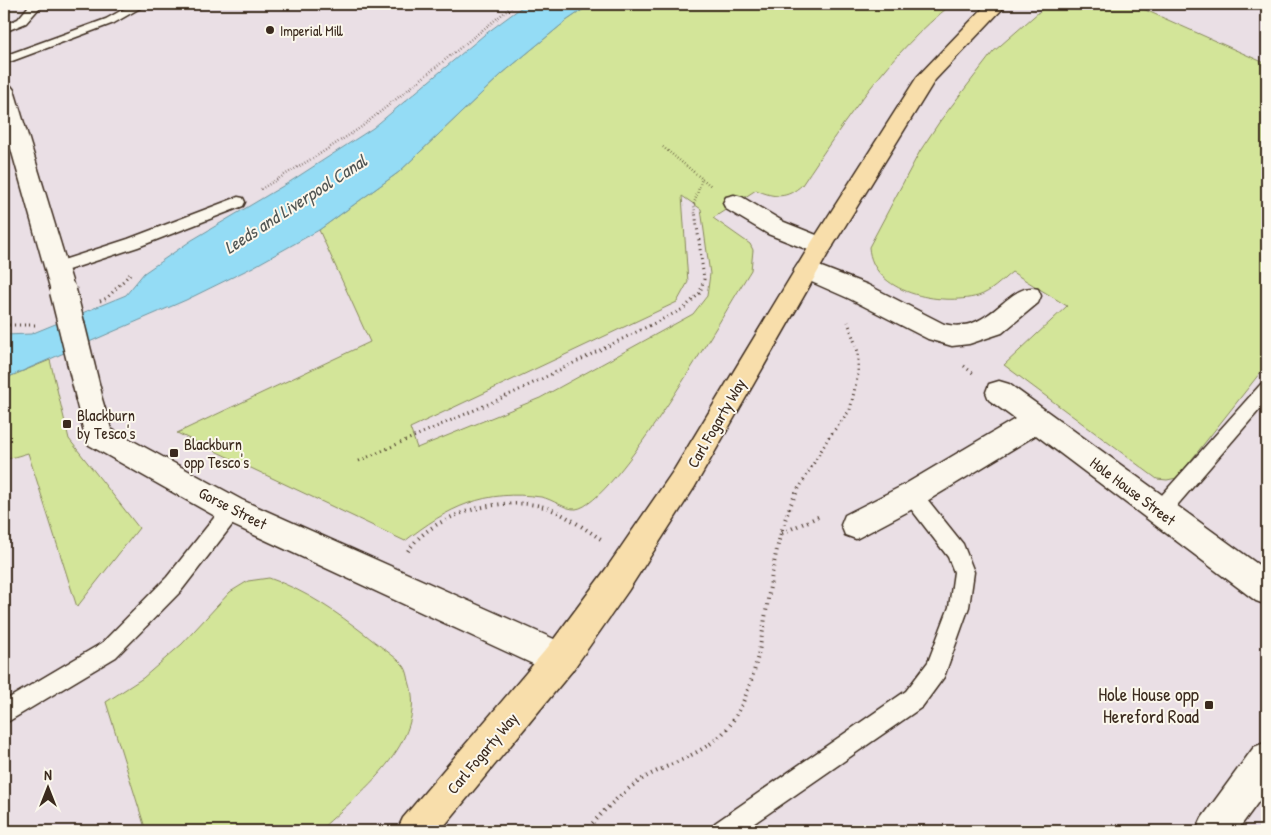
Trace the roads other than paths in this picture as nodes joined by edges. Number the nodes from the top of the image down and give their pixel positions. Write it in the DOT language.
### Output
graph roads {
  1 [pos="32,4"];
  2 [pos="141,4"];
  3 [pos="998,4"];
  4 [pos="4,29"];
  5 [pos="4,60"];
  6 [pos="4,90"];
  7 [pos="238,202"];
  8 [pos="734,203"];
  9 [pos="821,246"];
  10 [pos="806,270"];
  11 [pos="59,280"];
  12 [pos="1029,296"];
  13 [pos="1267,389"];
  14 [pos="999,392"];
  15 [pos="1038,420"];
  16 [pos="912,495"];
  17 [pos="232,510"];
  18 [pos="1160,510"];
  19 [pos="856,526"];
  20 [pos="1267,590"];
  21 [pos="560,659"];
  22 [pos="4,713"];
  23 [pos="1267,760"];
  24 [pos="416,831"];
  25 [pos="723,831"];
  26 [pos="1214,831"];
  1 -- 4 [label="lane"];
  2 -- 5 [label="lane"];
  3 -- 9 [label="highway, Carl Fogarty Way"];
  6 -- 11 [label="street, Gorse Street"];
  7 -- 11 [label="lane"];
  8 -- 9 [label="street"];
  9 -- 10 [label="highway, Carl Fogarty Way"];
  10 -- 12 [label="street"];
  10 -- 21 [label="highway, Carl Fogarty Way"];
  11 -- 17 [label="street, Gorse Street, bridge"];
  13 -- 18 [label="lane"];
  14 -- 15 [label="street, Hole House Street"];
  15 -- 16 [label="street"];
  15 -- 18 [label="street, Hole House Street"];
  16 -- 19 [label="street"];
  16 -- 25 [label="lane"];
  17 -- 21 [label="street, Gorse Street"];
  17 -- 22 [label="lane"];
  18 -- 20 [label="street, Hole House Street"];
  21 -- 24 [label="highway, Carl Fogarty Way"];
  23 -- 26 [label="street"];
}
